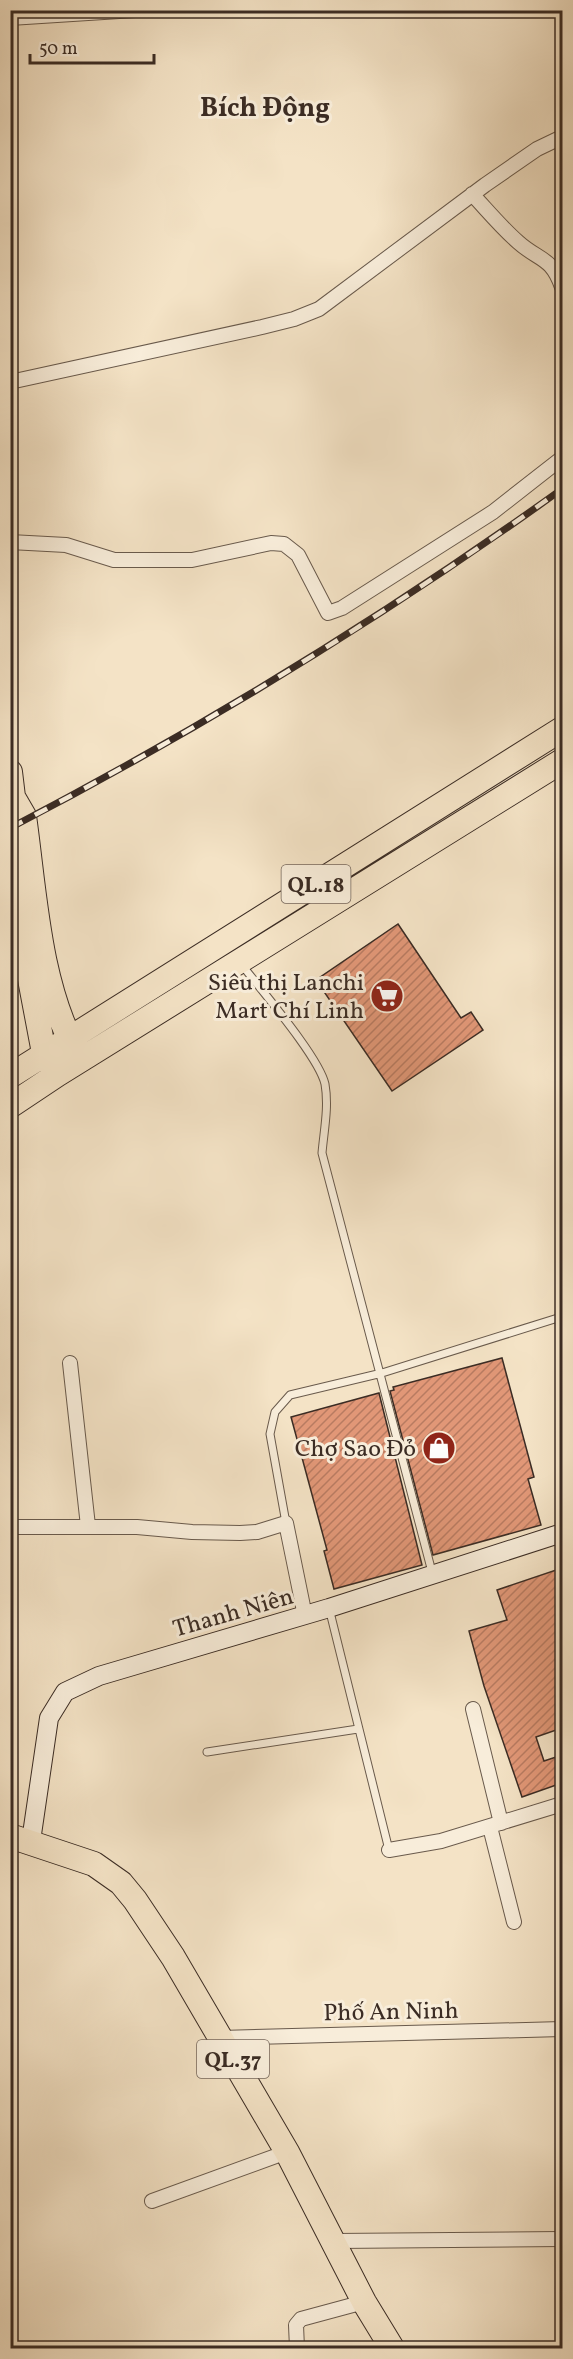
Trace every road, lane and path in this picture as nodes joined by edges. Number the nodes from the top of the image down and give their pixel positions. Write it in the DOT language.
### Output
graph roads {
  1 [pos="135,10"];
  2 [pos="10,18"];
  3 [pos="562,137"];
  4 [pos="472,194"];
  5 [pos="562,287"];
  6 [pos="10,382"];
  7 [pos="562,458"];
  8 [pos="10,542"];
  9 [pos="562,729"];
  10 [pos="562,761"];
  11 [pos="10,772"];
  12 [pos="12,805"];
  13 [pos="10,836"];
  14 [pos="227,940"];
  15 [pos="240,963"];
  16 [pos="68,1038"];
  17 [pos="44,1053"];
  18 [pos="80,1060"];
  19 [pos="58,1074"];
  20 [pos="10,1076"];
  21 [pos="10,1106"];
  22 [pos="562,1321"];
  23 [pos="70,1363"];
  24 [pos="382,1373"];
  25 [pos="286,1523"];
  26 [pos="88,1526"];
  27 [pos="10,1527"];
  28 [pos="562,1533"];
  29 [pos="433,1575"];
  30 [pos="329,1608"];
  31 [pos="305,1616"];
  32 [pos="473,1709"];
  33 [pos="358,1729"];
  34 [pos="207,1752"];
  35 [pos="562,1804"];
  36 [pos="495,1825"];
  37 [pos="21,1839"];
  38 [pos="389,1850"];
  39 [pos="514,1922"];
  40 [pos="562,2029"];
  41 [pos="220,2038"];
  42 [pos="287,2152"];
  43 [pos="152,2201"];
  44 [pos="562,2240"];
  45 [pos="335,2241"];
  46 [pos="364,2302"];
  47 [pos="297,2349"];
  48 [pos="392,2349"];
  1 -- 2 [label="street"];
  3 -- 4 [label="street"];
  4 -- 5 [label="street"];
  4 -- 6 [label="street"];
  7 -- 8 [label="street"];
  9 -- 14 [label="highway, QL.18"];
  10 -- 15 [label="highway, QL.18"];
  11 -- 12 [label="highway"];
  12 -- 16 [label="highway"];
  13 -- 17 [label="highway"];
  14 -- 15 [label="highway"];
  14 -- 16 [label="highway, QL.18"];
  15 -- 18 [label="highway, QL.18"];
  15 -- 24 [label="lane"];
  16 -- 17 [label="highway, QL.18"];
  16 -- 18 [label="highway"];
  17 -- 19 [label="highway"];
  17 -- 20 [label="highway, QL.18"];
  18 -- 19 [label="highway, QL.18"];
  19 -- 21 [label="highway, QL.18"];
  22 -- 24 [label="lane"];
  23 -- 26 [label="street"];
  24 -- 25 [label="lane"];
  24 -- 29 [label="lane"];
  25 -- 26 [label="street"];
  25 -- 31 [label="street"];
  26 -- 27 [label="street"];
  28 -- 29 [label="street, Thanh Niên"];
  29 -- 30 [label="street, Thanh Niên"];
  30 -- 31 [label="street, Thanh Niên"];
  30 -- 33 [label="lane"];
  31 -- 37 [label="street, Thanh Niên"];
  32 -- 36 [label="street"];
  33 -- 34 [label="lane"];
  33 -- 38 [label="lane"];
  35 -- 36 [label="street"];
  36 -- 38 [label="street"];
  36 -- 39 [label="street"];
  37 -- 41 [label="highway, QL.37"];
  40 -- 41 [label="street, Phố An Ninh"];
  41 -- 42 [label="highway, QL.37"];
  42 -- 43 [label="street"];
  42 -- 45 [label="highway, QL.37"];
  44 -- 45 [label="street"];
  45 -- 46 [label="highway, QL.37"];
  46 -- 47 [label="street"];
  46 -- 48 [label="highway, QL.37"];
}
